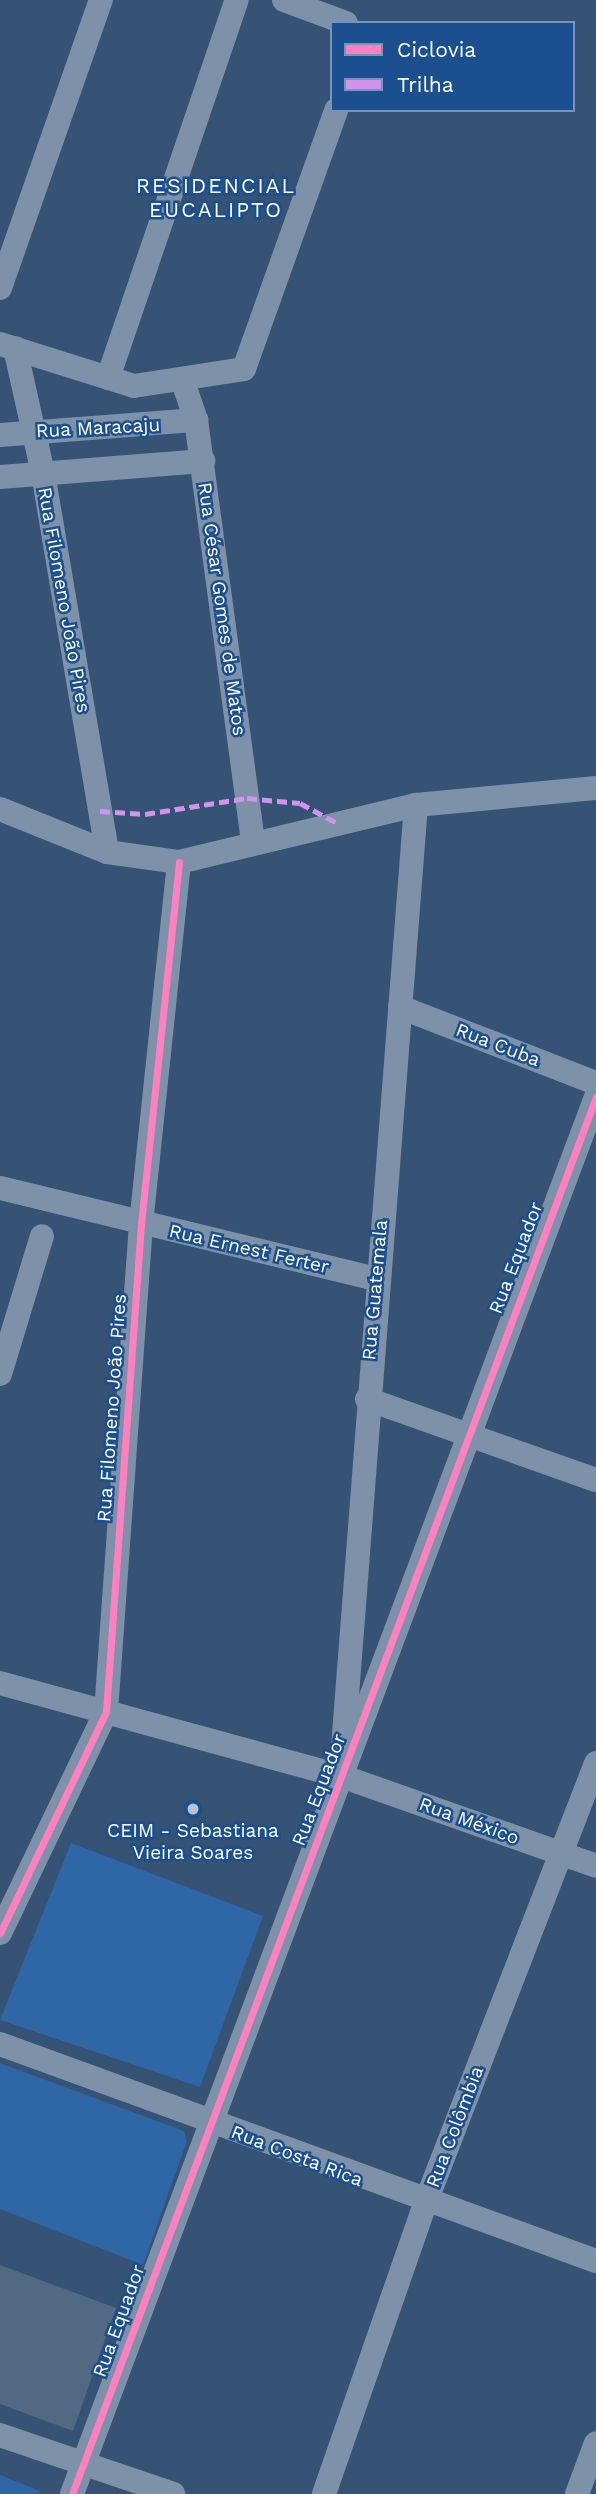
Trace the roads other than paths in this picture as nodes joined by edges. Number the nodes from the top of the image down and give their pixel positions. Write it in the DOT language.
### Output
graph roads {
  1 [pos="101,0"];
  2 [pos="237,0"];
  3 [pos="284,0"];
  4 [pos="333,12"];
  5 [pos="335,112"];
  6 [pos="0,288"];
  7 [pos="7,346"];
  8 [pos="108,377"];
  9 [pos="182,379"];
  10 [pos="196,419"];
  11 [pos="34,432"];
  12 [pos="0,435"];
  13 [pos="203,461"];
  14 [pos="43,473"];
  15 [pos="0,477"];
  16 [pos="596,788"];
  17 [pos="416,805"];
  18 [pos="0,810"];
  19 [pos="253,842"];
  20 [pos="107,852"];
  21 [pos="179,862"];
  22 [pos="400,1007"];
  23 [pos="596,1083"];
  24 [pos="596,1097"];
  25 [pos="0,1188"];
  26 [pos="141,1224"];
  27 [pos="42,1236"];
  28 [pos="376,1279"];
  29 [pos="0,1374"];
  30 [pos="367,1399"];
  31 [pos="466,1437"];
  32 [pos="596,1480"];
  33 [pos="0,1684"];
  34 [pos="107,1712"];
  35 [pos="596,1763"];
  36 [pos="341,1776"];
  37 [pos="562,1854"];
  38 [pos="596,1866"];
  39 [pos="8,1896"];
  40 [pos="0,1933"];
  41 [pos="0,2044"];
  42 [pos="209,2123"];
  43 [pos="425,2204"];
  44 [pos="596,2262"];
  45 [pos="0,2435"];
  46 [pos="596,2443"];
  47 [pos="84,2461"];
  48 [pos="72,2494"];
  49 [pos="173,2494"];
  50 [pos="324,2494"];
  51 [pos="577,2494"];
  1 -- 6 [label="street"];
  2 -- 8 [label="street"];
  3 -- 4 [label="street"];
  5 -- 9 [label="street"];
  7 -- 8 [label="street"];
  7 -- 11 [label="street, Rua Filomeno João Pires"];
  8 -- 9 [label="street"];
  9 -- 10 [label="street, Rua César Gomes de Matos"];
  10 -- 11 [label="street, Rua Maracaju"];
  10 -- 13 [label="street, Rua César Gomes de Matos"];
  11 -- 12 [label="street, Rua Maracaju"];
  11 -- 14 [label="street, Rua Filomeno João Pires"];
  13 -- 14 [label="street, Rua Maracaju"];
  13 -- 19 [label="street, Rua César Gomes de Matos"];
  14 -- 15 [label="street, Rua Maracaju"];
  14 -- 20 [label="street, Rua Filomeno João Pires"];
  16 -- 17 [label="street"];
  17 -- 19 [label="street"];
  17 -- 22 [label="street, Rua Guatemala"];
  18 -- 20 [label="street"];
  19 -- 21 [label="street"];
  20 -- 21 [label="street"];
  21 -- 26 [label="street, Rua Filomeno João Pires"];
  22 -- 23 [label="street, Rua Cuba"];
  22 -- 28 [label="street, Rua Guatemala"];
  24 -- 31 [label="street, Rua Equador"];
  25 -- 26 [label="street, Rua Ernest Ferter"];
  26 -- 28 [label="street, Rua Ernest Ferter"];
  26 -- 34 [label="street, Rua Filomeno João Pires"];
  27 -- 29 [label="street"];
  28 -- 30 [label="street, Rua Guatemala"];
  30 -- 31 [label="street"];
  30 -- 36 [label="street, Rua Guatemala"];
  31 -- 32 [label="street"];
  31 -- 36 [label="street, Rua Equador"];
  33 -- 34 [label="street, Rua México"];
  34 -- 36 [label="street, Rua México"];
  34 -- 39 [label="street, Rua Filomeno João Pires"];
  35 -- 37 [label="street, Rua Colômbia"];
  36 -- 37 [label="street, Rua México"];
  36 -- 42 [label="street, Rua Equador"];
  37 -- 38 [label="street, Rua México"];
  37 -- 43 [label="street, Rua Colômbia"];
  39 -- 40 [label="street, Rua Filomeno João Pires"];
  41 -- 42 [label="street, Rua Costa Rica"];
  42 -- 43 [label="street, Rua Costa Rica"];
  42 -- 47 [label="street, Rua Equador"];
  43 -- 44 [label="street, Rua Costa Rica"];
  43 -- 50 [label="street, Rua Colômbia"];
  45 -- 47 [label="street"];
  46 -- 51 [label="street"];
  47 -- 48 [label="street, Rua Equador"];
  47 -- 49 [label="street"];
}
